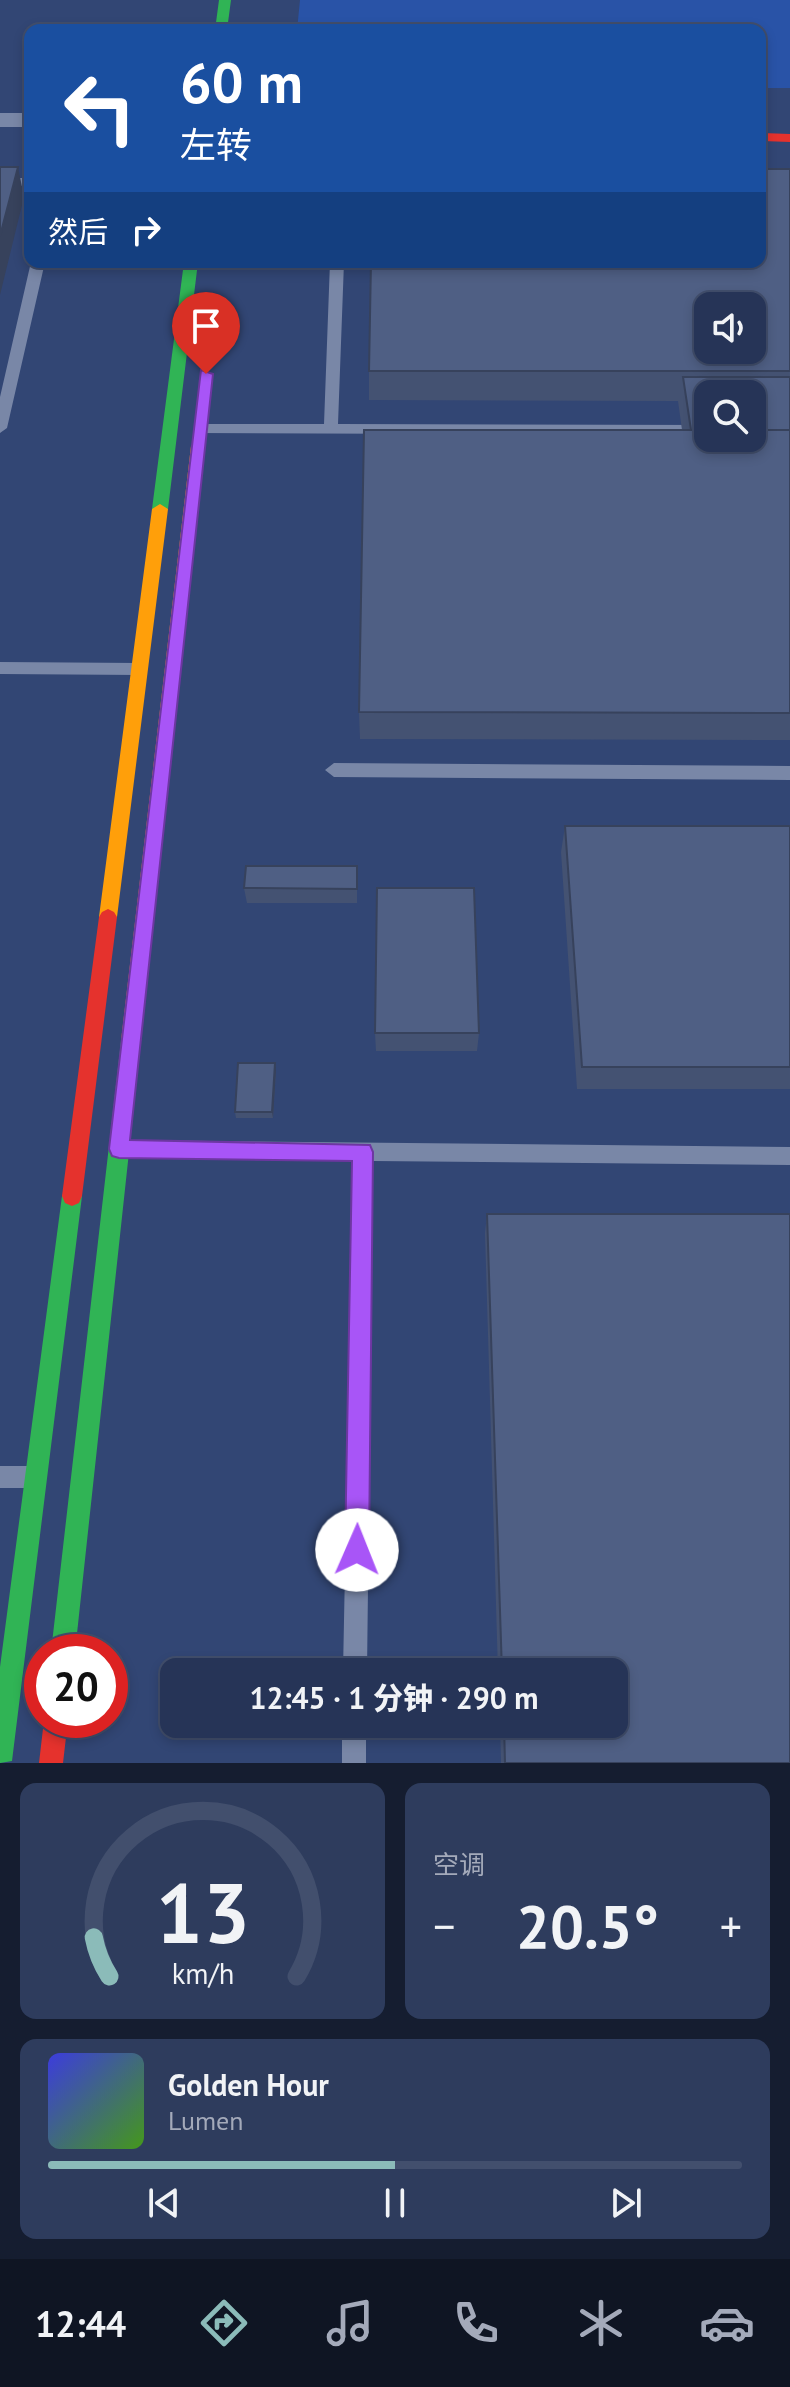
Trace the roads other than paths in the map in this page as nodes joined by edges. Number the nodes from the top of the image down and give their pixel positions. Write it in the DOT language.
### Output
graph roads {
  1 [pos="225,0"];
  2 [pos="222,24"];
  3 [pos="0,120"];
  4 [pos="24,120"];
  5 [pos="766,121"];
  6 [pos="790,121"];
  7 [pos="766,137"];
  8 [pos="790,138"];
  9 [pos="0,182"];
  10 [pos="24,182"];
  11 [pos="37,268"];
  12 [pos="190,268"];
  13 [pos="337,268"];
  14 [pos="201,422"];
  15 [pos="0,428"];
  16 [pos="331,429"];
  17 [pos="694,430"];
  18 [pos="0,668"];
  19 [pos="139,669"];
  20 [pos="334,770"];
  21 [pos="790,773"];
  22 [pos="119,1149"];
  23 [pos="363,1152"];
  24 [pos="790,1156"];
  25 [pos="0,1477"];
  26 [pos="36,1477"];
  27 [pos="65,1634"];
  28 [pos="355,1658"];
  29 [pos="54,1738"];
  30 [pos="354,1738"];
  31 [pos="0,1761"];
  32 [pos="51,1763"];
  33 [pos="354,1763"];
  1 -- 2 [label="street"];
  3 -- 4 [label="street"];
  5 -- 6 [label="street"];
  7 -- 8 [label="street"];
  9 -- 10 [label="lane"];
  11 -- 15 [label="lane"];
  12 -- 19 [label="street"];
  13 -- 16 [label="lane"];
  14 -- 16 [label="lane"];
  14 -- 22 [label="street"];
  16 -- 17 [label="lane"];
  18 -- 19 [label="lane"];
  19 -- 26 [label="street"];
  20 -- 21 [label="lane"];
  22 -- 23 [label="lane"];
  22 -- 27 [label="street"];
  23 -- 24 [label="lane"];
  23 -- 28 [label="lane"];
  25 -- 26 [label="lane"];
  26 -- 31 [label="street"];
  29 -- 32 [label="street"];
  30 -- 33 [label="lane"];
}
